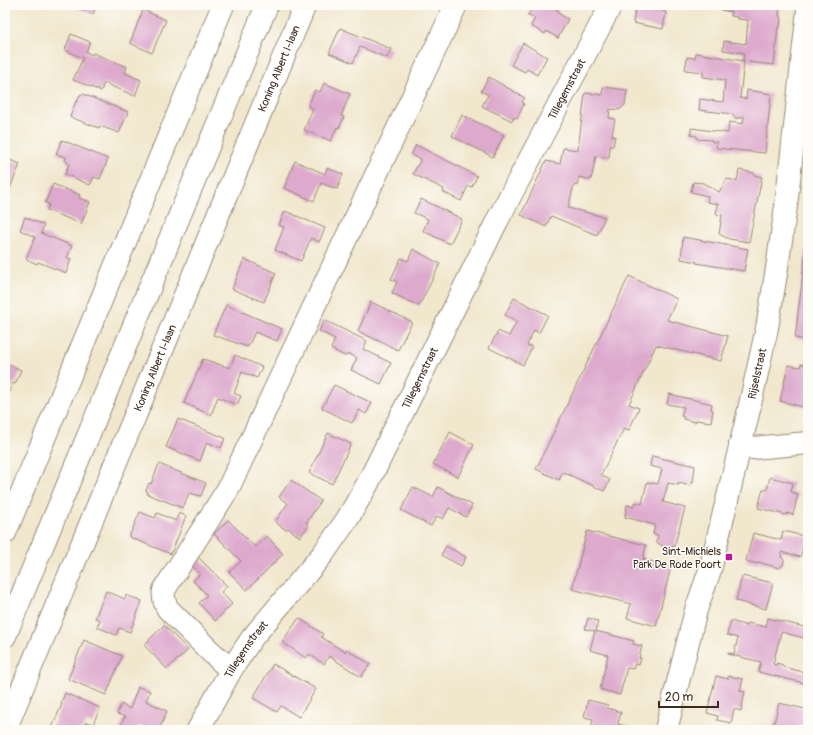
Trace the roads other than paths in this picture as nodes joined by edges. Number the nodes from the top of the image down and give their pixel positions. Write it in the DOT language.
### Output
graph roads {
  1 [pos="223,5"];
  2 [pos="267,5"];
  3 [pos="306,5"];
  4 [pos="456,5"];
  5 [pos="611,5"];
  6 [pos="808,10"];
  7 [pos="808,443"];
  8 [pos="740,445"];
  9 [pos="5,533"];
  10 [pos="5,636"];
  11 [pos="231,670"];
  12 [pos="5,730"];
  13 [pos="198,730"];
  14 [pos="666,730"];
  1 -- 9 [label="street"];
  2 -- 10 [label="street"];
  3 -- 12 [label="street, Koning Albert I-laan"];
  4 -- 11 [label="street"];
  5 -- 11 [label="street, Tillegemstraat"];
  6 -- 8 [label="street, Rijselstraat"];
  7 -- 8 [label="street"];
  8 -- 14 [label="street, Rijselstraat"];
  11 -- 13 [label="street, Tillegemstraat"];
}
